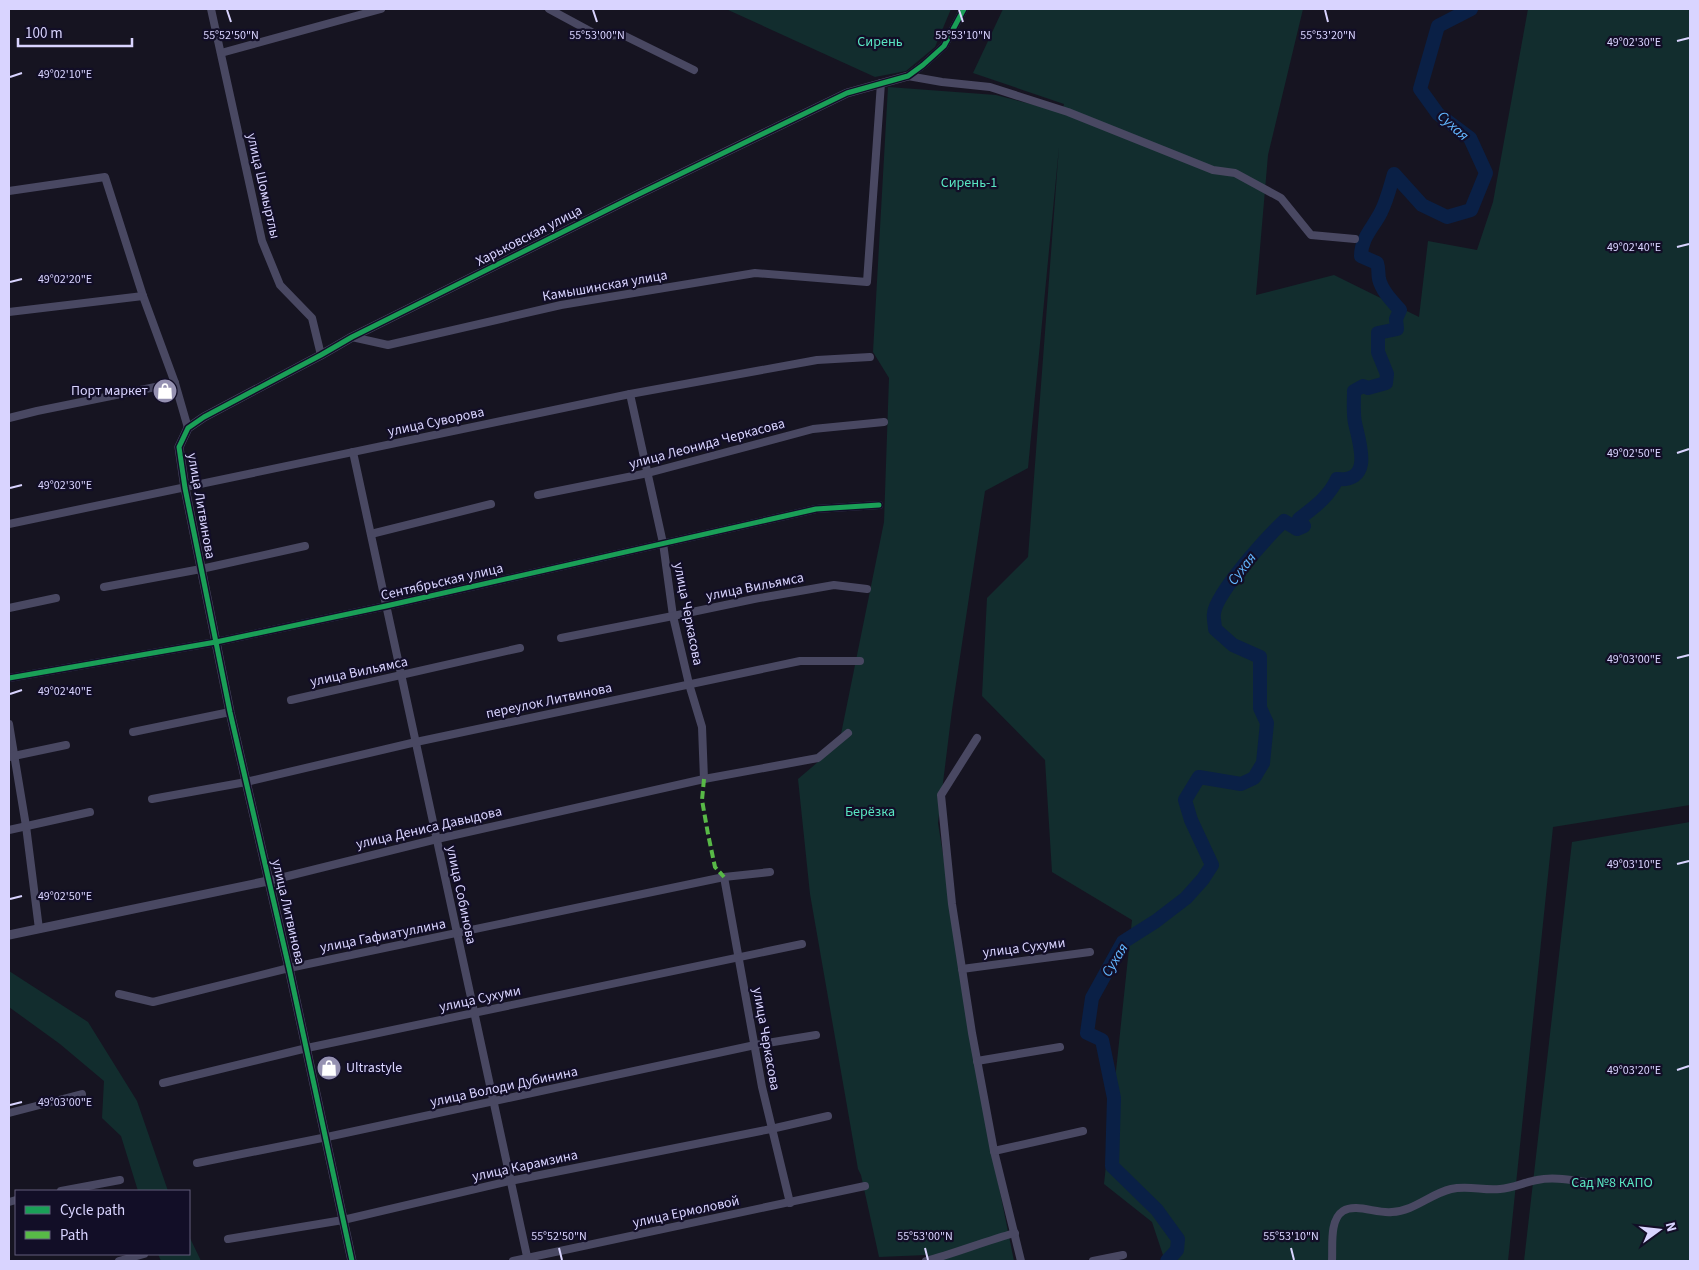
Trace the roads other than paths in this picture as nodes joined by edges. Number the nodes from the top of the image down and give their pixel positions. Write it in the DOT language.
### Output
graph roads {
  1 [pos="211,9"];
  2 [pos="381,9"];
  3 [pos="550,9"];
  4 [pos="964,9"];
  5 [pos="221,53"];
  6 [pos="694,70"];
  7 [pos="908,76"];
  8 [pos="881,82"];
  9 [pos="9,191"];
  10 [pos="1355,239"];
  11 [pos="144,296"];
  12 [pos="9,312"];
  13 [pos="352,337"];
  14 [pos="321,355"];
  15 [pos="870,357"];
  16 [pos="175,383"];
  17 [pos="630,394"];
  18 [pos="9,418"];
  19 [pos="884,422"];
  20 [pos="188,428"];
  21 [pos="353,452"];
  22 [pos="648,473"];
  23 [pos="185,488"];
  24 [pos="538,495"];
  25 [pos="491,504"];
  26 [pos="879,505"];
  27 [pos="9,524"];
  28 [pos="371,534"];
  29 [pos="663,542"];
  30 [pos="306,546"];
  31 [pos="201,569"];
  32 [pos="104,587"];
  33 [pos="867,589"];
  34 [pos="56,598"];
  35 [pos="386,606"];
  36 [pos="9,608"];
  37 [pos="674,616"];
  38 [pos="561,638"];
  39 [pos="216,642"];
  40 [pos="520,648"];
  41 [pos="860,661"];
  42 [pos="401,676"];
  43 [pos="9,678"];
  44 [pos="689,684"];
  45 [pos="291,700"];
  46 [pos="230,712"];
  47 [pos="9,724"];
  48 [pos="133,732"];
  49 [pos="848,733"];
  50 [pos="977,738"];
  51 [pos="416,742"];
  52 [pos="66,745"];
  53 [pos="12,756"];
  54 [pos="704,779"];
  55 [pos="246,782"];
  56 [pos="152,799"];
  57 [pos="90,812"];
  58 [pos="26,826"];
  59 [pos="9,830"];
  60 [pos="437,839"];
  61 [pos="770,872"];
  62 [pos="724,877"];
  63 [pos="268,881"];
  64 [pos="40,929"];
  65 [pos="9,934"];
  66 [pos="457,934"];
  67 [pos="802,944"];
  68 [pos="1090,952"];
  69 [pos="738,958"];
  70 [pos="289,968"];
  71 [pos="962,969"];
  72 [pos="119,994"];
  73 [pos="474,1012"];
  74 [pos="816,1035"];
  75 [pos="755,1045"];
  76 [pos="1060,1047"];
  77 [pos="307,1048"];
  78 [pos="977,1061"];
  79 [pos="163,1083"];
  80 [pos="82,1094"];
  81 [pos="493,1102"];
  82 [pos="9,1113"];
  83 [pos="828,1116"];
  84 [pos="772,1129"];
  85 [pos="1083,1131"];
  86 [pos="326,1137"];
  87 [pos="994,1151"];
  88 [pos="197,1163"];
  89 [pos="120,1180"];
  90 [pos="510,1181"];
  91 [pos="1593,1183"];
  92 [pos="865,1186"];
  93 [pos="66,1190"];
  94 [pos="790,1203"];
  95 [pos="343,1220"];
  96 [pos="1015,1232"];
  97 [pos="228,1239"];
  98 [pos="140,1255"];
  99 [pos="1123,1255"];
  100 [pos="527,1260"];
  101 [pos="119,1261"];
  102 [pos="352,1261"];
  103 [pos="512,1261"];
  104 [pos="926,1261"];
  105 [pos="1021,1261"];
  106 [pos="1093,1261"];
  107 [pos="1332,1261"];
  1 -- 5 [label="street, улица Шомыртлы"];
  2 -- 5 [label="street"];
  3 -- 6 [label="street"];
  4 -- 7 [label="street"];
  5 -- 14 [label="street, улица Шомыртлы"];
  7 -- 8 [label="street, Харьковская улица"];
  7 -- 10 [label="street"];
  8 -- 13 [label="street, Харьковская улица"];
  8 -- 13 [label="street, Камышинская улица"];
  9 -- 11 [label="street"];
  11 -- 12 [label="street"];
  11 -- 16 [label="street"];
  13 -- 14 [label="street, Харьковская улица"];
  14 -- 20 [label="street, Харьковская улица"];
  15 -- 17 [label="street, улица Суворова"];
  16 -- 18 [label="street"];
  16 -- 20 [label="street"];
  17 -- 21 [label="street, улица Суворова"];
  17 -- 22 [label="street, улица Черкасова"];
  19 -- 22 [label="street, улица Леонида Черкасова"];
  20 -- 23 [label="street, улица Литвинова"];
  21 -- 23 [label="street, улица Суворова"];
  21 -- 28 [label="street, улица Собинова"];
  22 -- 24 [label="street, улица Леонида Черкасова"];
  22 -- 29 [label="street, улица Черкасова"];
  23 -- 27 [label="street, улица Суворова"];
  23 -- 31 [label="street, улица Литвинова"];
  25 -- 28 [label="street"];
  26 -- 29 [label="street, Сентябрьская улица"];
  28 -- 35 [label="street, улица Собинова"];
  29 -- 35 [label="street, Сентябрьская улица"];
  29 -- 37 [label="street, улица Черкасова"];
  30 -- 31 [label="street, улица Литвинова"];
  31 -- 32 [label="street, улица Литвинова"];
  31 -- 39 [label="street, улица Литвинова"];
  33 -- 37 [label="street, улица Вильямса"];
  34 -- 36 [label="street"];
  35 -- 39 [label="street, Сентябрьская улица"];
  35 -- 42 [label="street, улица Собинова"];
  37 -- 38 [label="street, улица Вильямса"];
  37 -- 44 [label="street, улица Черкасова"];
  39 -- 43 [label="street, Сентябрьская улица"];
  39 -- 46 [label="street, улица Литвинова"];
  40 -- 42 [label="street, улица Вильямса"];
  41 -- 44 [label="street, переулок Литвинова"];
  42 -- 45 [label="street, улица Вильямса"];
  42 -- 51 [label="street, улица Собинова"];
  44 -- 51 [label="street, переулок Литвинова"];
  44 -- 54 [label="street, улица Черкасова"];
  46 -- 48 [label="street"];
  46 -- 55 [label="street, улица Литвинова"];
  47 -- 53 [label="street"];
  49 -- 54 [label="street, улица Дениса Давыдова"];
  50 -- 71 [label="street"];
  51 -- 55 [label="street, переулок Литвинова"];
  51 -- 60 [label="street, улица Собинова"];
  52 -- 53 [label="street"];
  53 -- 58 [label="street"];
  54 -- 60 [label="street, улица Дениса Давыдова"];
  55 -- 56 [label="street, переулок Литвинова"];
  55 -- 63 [label="street, улица Литвинова"];
  57 -- 58 [label="street"];
  58 -- 59 [label="street"];
  58 -- 64 [label="street"];
  60 -- 63 [label="street, улица Дениса Давыдова"];
  60 -- 66 [label="street, улица Собинова"];
  61 -- 62 [label="street, улица Гафиатуллина"];
  62 -- 66 [label="street, улица Гафиатуллина"];
  62 -- 69 [label="street, улица Черкасова"];
  63 -- 64 [label="street, улица Дениса Давыдова"];
  63 -- 70 [label="street, улица Литвинова"];
  64 -- 65 [label="street, улица Дениса Давыдова"];
  66 -- 70 [label="street, улица Гафиатуллина"];
  66 -- 73 [label="street, улица Собинова"];
  67 -- 69 [label="street, улица Сухуми"];
  68 -- 71 [label="street, улица Сухуми"];
  69 -- 73 [label="street, улица Сухуми"];
  69 -- 75 [label="street, улица Черкасова"];
  70 -- 72 [label="street, улица Гафиатуллина"];
  70 -- 77 [label="street, улица Литвинова"];
  71 -- 78 [label="street"];
  73 -- 77 [label="street, улица Сухуми"];
  73 -- 81 [label="street, улица Собинова"];
  74 -- 75 [label="street, улица Володи Дубинина"];
  75 -- 81 [label="street, улица Володи Дубинина"];
  75 -- 84 [label="street, улица Черкасова"];
  76 -- 78 [label="street"];
  77 -- 79 [label="street, улица Сухуми"];
  77 -- 86 [label="street, улица Литвинова"];
  78 -- 87 [label="street"];
  80 -- 82 [label="street"];
  81 -- 86 [label="street, улица Володи Дубинина"];
  81 -- 90 [label="street, улица Собинова"];
  83 -- 84 [label="street, улица Карамзина"];
  84 -- 90 [label="street, улица Карамзина"];
  84 -- 94 [label="street, улица Черкасова"];
  85 -- 87 [label="street"];
  86 -- 88 [label="street, улица Володи Дубинина"];
  86 -- 95 [label="street, улица Литвинова"];
  87 -- 96 [label="street"];
  89 -- 93 [label="street"];
  90 -- 95 [label="street, улица Карамзина"];
  90 -- 100 [label="street, улица Собинова"];
  91 -- 107 [label="street"];
  92 -- 94 [label="street, улица Ермоловой"];
  94 -- 100 [label="street, улица Ермоловой"];
  95 -- 97 [label="street, улица Карамзина"];
  95 -- 102 [label="street, улица Литвинова"];
  96 -- 104 [label="street"];
  96 -- 105 [label="street"];
  98 -- 101 [label="street"];
  99 -- 106 [label="street"];
  100 -- 103 [label="street, улица Ермоловой"];
}
